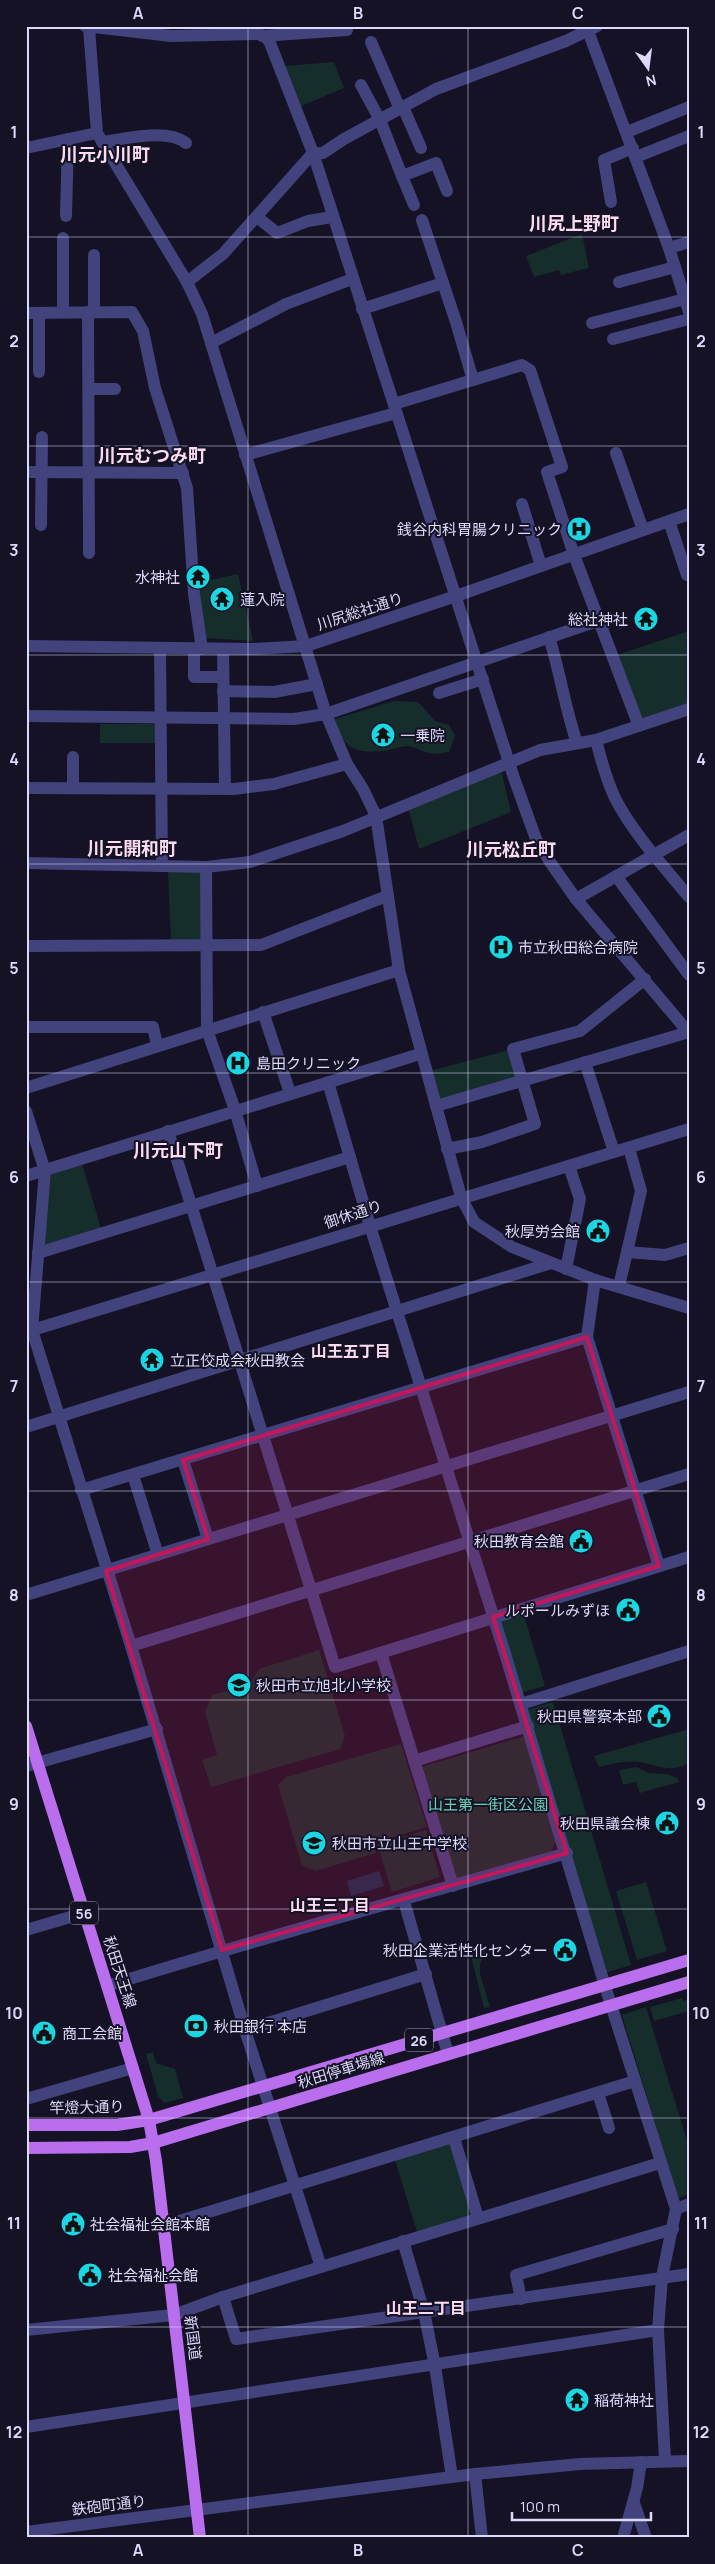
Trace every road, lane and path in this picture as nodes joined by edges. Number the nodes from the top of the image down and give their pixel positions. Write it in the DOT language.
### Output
graph roads {
  1 [pos="87,27"];
  2 [pos="592,29"];
  3 [pos="347,30"];
  4 [pos="262,36"];
  5 [pos="371,42"];
  6 [pos="361,85"];
  7 [pos="689,107"];
  8 [pos="402,108"];
  9 [pos="380,120"];
  10 [pos="627,132"];
  11 [pos="689,136"];
  12 [pos="99,137"];
  13 [pos="68,139"];
  14 [pos="186,143"];
  15 [pos="26,148"];
  16 [pos="421,148"];
  17 [pos="635,153"];
  18 [pos="313,154"];
  19 [pos="402,176"];
  20 [pos="447,191"];
  21 [pos="611,202"];
  22 [pos="414,205"];
  23 [pos="66,216"];
  24 [pos="257,217"];
  25 [pos="332,217"];
  26 [pos="422,220"];
  27 [pos="64,238"];
  28 [pos="689,242"];
  29 [pos="669,248"];
  30 [pos="94,255"];
  31 [pos="674,267"];
  32 [pos="352,279"];
  33 [pos="187,282"];
  34 [pos="618,282"];
  35 [pos="442,283"];
  36 [pos="687,306"];
  37 [pos="362,309"];
  38 [pos="63,312"];
  39 [pos="93,312"];
  40 [pos="33,313"];
  41 [pos="689,319"];
  42 [pos="592,323"];
  43 [pos="613,339"];
  44 [pos="211,343"];
  45 [pos="39,372"];
  46 [pos="472,380"];
  47 [pos="92,389"];
  48 [pos="115,389"];
  49 [pos="395,408"];
  50 [pos="42,438"];
  51 [pos="616,453"];
  52 [pos="245,455"];
  53 [pos="26,472"];
  54 [pos="42,472"];
  55 [pos="89,472"];
  56 [pos="183,473"];
  57 [pos="522,504"];
  58 [pos="689,514"];
  59 [pos="669,521"];
  60 [pos="42,525"];
  61 [pos="643,530"];
  62 [pos="89,553"];
  63 [pos="574,555"];
  64 [pos="541,566"];
  65 [pos="687,575"];
  66 [pos="456,596"];
  67 [pos="600,620"];
  68 [pos="548,637"];
  69 [pos="26,646"];
  70 [pos="306,646"];
  71 [pos="160,648"];
  72 [pos="198,649"];
  73 [pos="223,649"];
  74 [pos="477,660"];
  75 [pos="223,677"];
  76 [pos="483,679"];
  77 [pos="317,684"];
  78 [pos="223,691"];
  79 [pos="439,693"];
  80 [pos="326,714"];
  81 [pos="687,714"];
  82 [pos="26,716"];
  83 [pos="161,717"];
  84 [pos="223,718"];
  85 [pos="639,726"];
  86 [pos="596,740"];
  87 [pos="577,743"];
  88 [pos="73,757"];
  89 [pos="509,762"];
  90 [pos="348,764"];
  91 [pos="26,788"];
  92 [pos="73,788"];
  93 [pos="162,789"];
  94 [pos="225,789"];
  95 [pos="376,816"];
  96 [pos="689,835"];
  97 [pos="654,855"];
  98 [pos="26,863"];
  99 [pos="162,865"];
  100 [pos="206,867"];
  101 [pos="616,876"];
  102 [pos="387,896"];
  103 [pos="689,897"];
  104 [pos="576,899"];
  105 [pos="26,946"];
  106 [pos="206,946"];
  107 [pos="399,970"];
  108 [pos="689,976"];
  109 [pos="645,979"];
  110 [pos="263,1012"];
  111 [pos="26,1028"];
  112 [pos="207,1030"];
  113 [pos="689,1032"];
  114 [pos="157,1045"];
  115 [pos="420,1054"];
  116 [pos="585,1062"];
  117 [pos="522,1081"];
  118 [pos="328,1082"];
  119 [pos="26,1088"];
  120 [pos="290,1093"];
  121 [pos="436,1106"];
  122 [pos="235,1110"];
  123 [pos="26,1111"];
  124 [pos="689,1129"];
  125 [pos="168,1131"];
  126 [pos="628,1148"];
  127 [pos="447,1149"];
  128 [pos="614,1152"];
  129 [pos="350,1157"];
  130 [pos="569,1166"];
  131 [pos="45,1171"];
  132 [pos="26,1176"];
  133 [pos="257,1186"];
  134 [pos="461,1197"];
  135 [pos="190,1207"];
  136 [pos="370,1226"];
  137 [pos="689,1248"];
  138 [pos="627,1252"];
  139 [pos="38,1253"];
  140 [pos="551,1263"];
  141 [pos="566,1269"];
  142 [pos="213,1276"];
  143 [pos="595,1280"];
  144 [pos="619,1286"];
  145 [pos="689,1308"];
  146 [pos="398,1310"];
  147 [pos="29,1331"];
  148 [pos="587,1337"];
  149 [pos="239,1360"];
  150 [pos="422,1386"];
  151 [pos="689,1392"];
  152 [pos="612,1415"];
  153 [pos="60,1416"];
  154 [pos="26,1427"];
  155 [pos="261,1435"];
  156 [pos="183,1460"];
  157 [pos="446,1466"];
  158 [pos="689,1474"];
  159 [pos="133,1475"];
  160 [pos="81,1490"];
  161 [pos="636,1490"];
  162 [pos="286,1515"];
  163 [pos="208,1539"];
  164 [pos="469,1541"];
  165 [pos="158,1555"];
  166 [pos="689,1557"];
  167 [pos="659,1566"];
  168 [pos="106,1571"];
  169 [pos="310,1590"];
  170 [pos="26,1594"];
  171 [pos="494,1617"];
  172 [pos="131,1646"];
  173 [pos="689,1651"];
  174 [pos="381,1653"];
  175 [pos="521,1704"];
  176 [pos="26,1726"];
  177 [pos="528,1726"];
  178 [pos="157,1729"];
  179 [pos="414,1761"];
  180 [pos="32,1764"];
  181 [pos="566,1853"];
  182 [pos="453,1886"];
  183 [pos="404,1900"];
  184 [pos="84,1913"];
  185 [pos="26,1930"];
  186 [pos="222,1950"];
  187 [pos="689,1960"];
  188 [pos="426,1974"];
  189 [pos="689,1982"];
  190 [pos="107,1986"];
  191 [pos="605,1986"];
  192 [pos="611,2005"];
  193 [pos="245,2030"];
  194 [pos="442,2033"];
  195 [pos="448,2054"];
  196 [pos="133,2068"];
  197 [pos="635,2081"];
  198 [pos="264,2086"];
  199 [pos="598,2093"];
  200 [pos="26,2099"];
  201 [pos="271,2108"];
  202 [pos="149,2120"];
  203 [pos="26,2125"];
  204 [pos="609,2128"];
  205 [pos="454,2138"];
  206 [pos="153,2143"];
  207 [pos="26,2148"];
  208 [pos="660,2163"];
  209 [pos="296,2185"];
  210 [pos="689,2204"];
  211 [pos="676,2209"];
  212 [pos="478,2218"];
  213 [pos="163,2226"];
  214 [pos="672,2229"];
  215 [pos="403,2242"];
  216 [pos="321,2267"];
  217 [pos="689,2274"];
  218 [pos="662,2277"];
  219 [pos="223,2297"];
  220 [pos="521,2299"];
  221 [pos="424,2312"];
  222 [pos="174,2315"];
  223 [pos="26,2330"];
  224 [pos="658,2330"];
  225 [pos="436,2366"];
  226 [pos="185,2404"];
  227 [pos="26,2427"];
  228 [pos="665,2460"];
  229 [pos="689,2461"];
  230 [pos="641,2462"];
  231 [pos="475,2474"];
  232 [pos="452,2477"];
  233 [pos="634,2503"];
  234 [pos="197,2510"];
  235 [pos="26,2532"];
  236 [pos="200,2538"];
  237 [pos="482,2538"];
  238 [pos="623,2538"];
  239 [pos="646,2538"];
  1 -- 4 [label="street"];
  1 -- 12 [label="street"];
  2 -- 8 [label="street"];
  2 -- 10 [label="street"];
  3 -- 4 [label="street"];
  4 -- 18 [label="street"];
  5 -- 8 [label="street"];
  6 -- 9 [label="street"];
  7 -- 10 [label="street"];
  8 -- 9 [label="street"];
  8 -- 16 [label="street"];
  9 -- 18 [label="street"];
  9 -- 19 [label="street"];
  10 -- 17 [label="street"];
  11 -- 17 [label="street"];
  12 -- 13 [label="street"];
  12 -- 14 [label="street"];
  12 -- 33 [label="street"];
  13 -- 15 [label="street"];
  13 -- 23 [label="street"];
  17 -- 21 [label="street"];
  17 -- 29 [label="street"];
  18 -- 24 [label="street"];
  18 -- 25 [label="street"];
  19 -- 20 [label="street"];
  19 -- 22 [label="street"];
  24 -- 25 [label="street"];
  24 -- 33 [label="street"];
  25 -- 32 [label="street"];
  26 -- 35 [label="street"];
  27 -- 38 [label="street"];
  28 -- 29 [label="street"];
  29 -- 31 [label="street"];
  30 -- 39 [label="street"];
  31 -- 34 [label="street"];
  31 -- 36 [label="street"];
  32 -- 37 [label="street"];
  32 -- 44 [label="street"];
  33 -- 44 [label="street"];
  35 -- 37 [label="street"];
  35 -- 46 [label="street"];
  36 -- 42 [label="street"];
  37 -- 49 [label="street"];
  38 -- 39 [label="street"];
  38 -- 40 [label="street"];
  39 -- 47 [label="street"];
  39 -- 56 [label="street"];
  40 -- 45 [label="street"];
  41 -- 43 [label="street"];
  44 -- 52 [label="street"];
  46 -- 49 [label="street"];
  46 -- 63 [label="street"];
  47 -- 48 [label="street"];
  47 -- 55 [label="street"];
  49 -- 52 [label="street"];
  49 -- 66 [label="street"];
  50 -- 54 [label="street"];
  51 -- 61 [label="street"];
  52 -- 70 [label="street"];
  53 -- 54 [label="street"];
  54 -- 55 [label="street"];
  54 -- 60 [label="street"];
  55 -- 56 [label="street"];
  55 -- 62 [label="street"];
  56 -- 72 [label="street"];
  57 -- 64 [label="street"];
  58 -- 59 [label="street, 川尻総社通り"];
  59 -- 61 [label="street, 川尻総社通り"];
  59 -- 65 [label="street"];
  61 -- 63 [label="street, 川尻総社通り"];
  63 -- 64 [label="street, 川尻総社通り"];
  63 -- 67 [label="street"];
  64 -- 66 [label="street, 川尻総社通り"];
  66 -- 70 [label="street, 川尻総社通り"];
  66 -- 74 [label="street"];
  67 -- 68 [label="street"];
  67 -- 85 [label="street"];
  68 -- 74 [label="street"];
  68 -- 87 [label="street"];
  69 -- 71 [label="street, 川尻総社通り"];
  70 -- 73 [label="street, 川尻総社通り"];
  70 -- 77 [label="street"];
  71 -- 72 [label="street, 川尻総社通り"];
  71 -- 83 [label="street"];
  72 -- 73 [label="street, 川尻総社通り"];
  72 -- 75 [label="street"];
  73 -- 75 [label="street"];
  74 -- 76 [label="street"];
  74 -- 80 [label="street"];
  75 -- 78 [label="street"];
  76 -- 79 [label="street"];
  76 -- 89 [label="street"];
  77 -- 78 [label="street"];
  77 -- 80 [label="street"];
  78 -- 84 [label="street"];
  80 -- 84 [label="street"];
  80 -- 90 [label="street"];
  81 -- 85 [label="street"];
  82 -- 83 [label="street"];
  83 -- 84 [label="street"];
  83 -- 93 [label="street"];
  84 -- 94 [label="street"];
  85 -- 86 [label="street"];
  86 -- 87 [label="street"];
  86 -- 97 [label="street"];
  87 -- 89 [label="street"];
  88 -- 92 [label="street"];
  89 -- 95 [label="street"];
  89 -- 104 [label="street"];
  90 -- 94 [label="street"];
  90 -- 95 [label="street"];
  91 -- 92 [label="street"];
  92 -- 93 [label="street"];
  93 -- 94 [label="street"];
  93 -- 99 [label="street"];
  95 -- 100 [label="street"];
  95 -- 102 [label="street"];
  96 -- 97 [label="street"];
  97 -- 101 [label="street"];
  97 -- 103 [label="street"];
  98 -- 99 [label="street"];
  99 -- 100 [label="street"];
  100 -- 106 [label="street"];
  101 -- 104 [label="street"];
  101 -- 108 [label="street"];
  102 -- 106 [label="street"];
  102 -- 107 [label="street"];
  104 -- 109 [label="street"];
  105 -- 106 [label="street"];
  106 -- 112 [label="street"];
  107 -- 110 [label="street"];
  107 -- 115 [label="street"];
  109 -- 113 [label="street"];
  109 -- 117 [label="street"];
  110 -- 112 [label="street"];
  110 -- 120 [label="street"];
  111 -- 114 [label="street"];
  112 -- 114 [label="street"];
  112 -- 122 [label="street"];
  113 -- 116 [label="street"];
  114 -- 119 [label="street"];
  115 -- 118 [label="street"];
  115 -- 121 [label="street"];
  116 -- 117 [label="street"];
  116 -- 128 [label="street"];
  117 -- 121 [label="street"];
  117 -- 127 [label="street"];
  118 -- 120 [label="street"];
  118 -- 129 [label="street"];
  120 -- 122 [label="street"];
  121 -- 127 [label="street"];
  122 -- 125 [label="street"];
  122 -- 133 [label="street"];
  123 -- 131 [label="street"];
  124 -- 126 [label="street, 御休通り"];
  125 -- 131 [label="street"];
  125 -- 135 [label="street"];
  126 -- 128 [label="street, 御休通り"];
  126 -- 138 [label="street"];
  127 -- 134 [label="street"];
  128 -- 130 [label="street, 御休通り"];
  129 -- 133 [label="street"];
  129 -- 136 [label="street"];
  130 -- 134 [label="street, 御休通り"];
  130 -- 141 [label="street"];
  131 -- 132 [label="street"];
  131 -- 139 [label="street"];
  133 -- 135 [label="street"];
  134 -- 136 [label="street, 御休通り"];
  134 -- 140 [label="street"];
  135 -- 139 [label="street"];
  135 -- 142 [label="street"];
  136 -- 142 [label="street, 御休通り"];
  136 -- 146 [label="street"];
  137 -- 138 [label="street"];
  138 -- 144 [label="street"];
  139 -- 147 [label="street"];
  140 -- 141 [label="street"];
  140 -- 146 [label="street"];
  141 -- 143 [label="street"];
  142 -- 147 [label="street, 御休通り"];
  142 -- 149 [label="street"];
  143 -- 144 [label="street"];
  143 -- 148 [label="street"];
  144 -- 145 [label="street"];
  146 -- 149 [label="street"];
  146 -- 150 [label="street"];
  147 -- 153 [label="street"];
  148 -- 150 [label="street"];
  148 -- 152 [label="street"];
  149 -- 153 [label="street"];
  149 -- 155 [label="street"];
  150 -- 155 [label="street"];
  150 -- 157 [label="street"];
  151 -- 152 [label="street"];
  152 -- 157 [label="street"];
  152 -- 161 [label="street"];
  153 -- 154 [label="street"];
  153 -- 160 [label="street"];
  155 -- 156 [label="street"];
  155 -- 162 [label="street"];
  156 -- 159 [label="street"];
  156 -- 163 [label="street"];
  157 -- 162 [label="street"];
  157 -- 164 [label="street"];
  158 -- 161 [label="street"];
  159 -- 160 [label="street"];
  159 -- 165 [label="street"];
  160 -- 168 [label="street"];
  161 -- 164 [label="street"];
  161 -- 167 [label="street"];
  162 -- 163 [label="street"];
  162 -- 169 [label="street"];
  163 -- 165 [label="street"];
  164 -- 169 [label="street"];
  164 -- 171 [label="street"];
  165 -- 168 [label="street"];
  166 -- 167 [label="street"];
  167 -- 171 [label="street"];
  168 -- 170 [label="street"];
  168 -- 172 [label="street"];
  169 -- 172 [label="street"];
  169 -- 174 [label="street"];
  171 -- 174 [label="street"];
  171 -- 175 [label="street"];
  172 -- 178 [label="street"];
  173 -- 175 [label="street"];
  174 -- 179 [label="street"];
  175 -- 177 [label="street"];
  176 -- 180 [label="main road, 秋田天王線 / 56"];
  177 -- 179 [label="street"];
  177 -- 181 [label="street"];
  178 -- 180 [label="street"];
  178 -- 186 [label="street"];
  179 -- 182 [label="street"];
  180 -- 184 [label="main road, 秋田天王線 / 56"];
  181 -- 182 [label="street"];
  181 -- 191 [label="street"];
  182 -- 183 [label="street"];
  183 -- 186 [label="street"];
  183 -- 188 [label="street"];
  184 -- 185 [label="street"];
  184 -- 190 [label="main road, 秋田天王線 / 56"];
  186 -- 190 [label="street"];
  186 -- 193 [label="street"];
  187 -- 191 [label="main road, 秋田停車場線 / 26"];
  188 -- 193 [label="street"];
  188 -- 194 [label="street"];
  189 -- 192 [label="main road, 秋田停車場線 / 26"];
  190 -- 196 [label="main road, 秋田天王線 / 56"];
  191 -- 192 [label="street"];
  191 -- 194 [label="main road, 秋田停車場線 / 26"];
  192 -- 195 [label="main road, 秋田停車場線 / 26"];
  192 -- 197 [label="street"];
  193 -- 198 [label="street"];
  194 -- 195 [label="street"];
  194 -- 198 [label="main road, 秋田停車場線 / 26"];
  195 -- 201 [label="main road, 秋田停車場線 / 26"];
  196 -- 200 [label="street"];
  196 -- 202 [label="main road, 秋田天王線 / 56"];
  197 -- 199 [label="street"];
  197 -- 208 [label="street"];
  198 -- 201 [label="street"];
  198 -- 202 [label="main road, 秋田停車場線 / 26"];
  199 -- 204 [label="street"];
  199 -- 205 [label="street"];
  201 -- 206 [label="main road, 秋田停車場線 / 26"];
  201 -- 209 [label="street"];
  202 -- 203 [label="main road, 竿燈大通り / 26"];
  202 -- 206 [label="main road, 秋田天王線 / 56"];
  205 -- 209 [label="street"];
  205 -- 212 [label="street"];
  206 -- 207 [label="main road, 秋田停車場線 / 26"];
  206 -- 213 [label="main road, 新国道 / 56"];
  208 -- 211 [label="street"];
  208 -- 212 [label="street"];
  209 -- 213 [label="street"];
  209 -- 216 [label="street"];
  210 -- 211 [label="street"];
  211 -- 214 [label="street"];
  212 -- 215 [label="street"];
  213 -- 222 [label="main road, 新国道 / 56"];
  214 -- 218 [label="street"];
  214 -- 220 [label="street"];
  215 -- 216 [label="street"];
  215 -- 221 [label="street"];
  216 -- 219 [label="street"];
  217 -- 218 [label="street"];
  218 -- 220 [label="street"];
  218 -- 224 [label="street"];
  219 -- 221 [label="street"];
  219 -- 222 [label="street"];
  220 -- 221 [label="street"];
  221 -- 225 [label="street"];
  222 -- 223 [label="street"];
  222 -- 226 [label="main road, 新国道 / 56"];
  224 -- 225 [label="street"];
  224 -- 228 [label="street"];
  225 -- 226 [label="street"];
  225 -- 232 [label="street"];
  226 -- 227 [label="street"];
  226 -- 234 [label="main road, 新国道 / 56"];
  228 -- 229 [label="street, 鉄砲町通り"];
  228 -- 230 [label="street, 鉄砲町通り"];
  230 -- 231 [label="street, 鉄砲町通り"];
  230 -- 233 [label="street"];
  231 -- 232 [label="street, 鉄砲町通り"];
  231 -- 237 [label="street"];
  232 -- 234 [label="street, 鉄砲町通り"];
  233 -- 238 [label="street"];
  233 -- 239 [label="street"];
  234 -- 235 [label="street, 鉄砲町通り"];
  234 -- 236 [label="main road, 新国道 / 56"];
}
